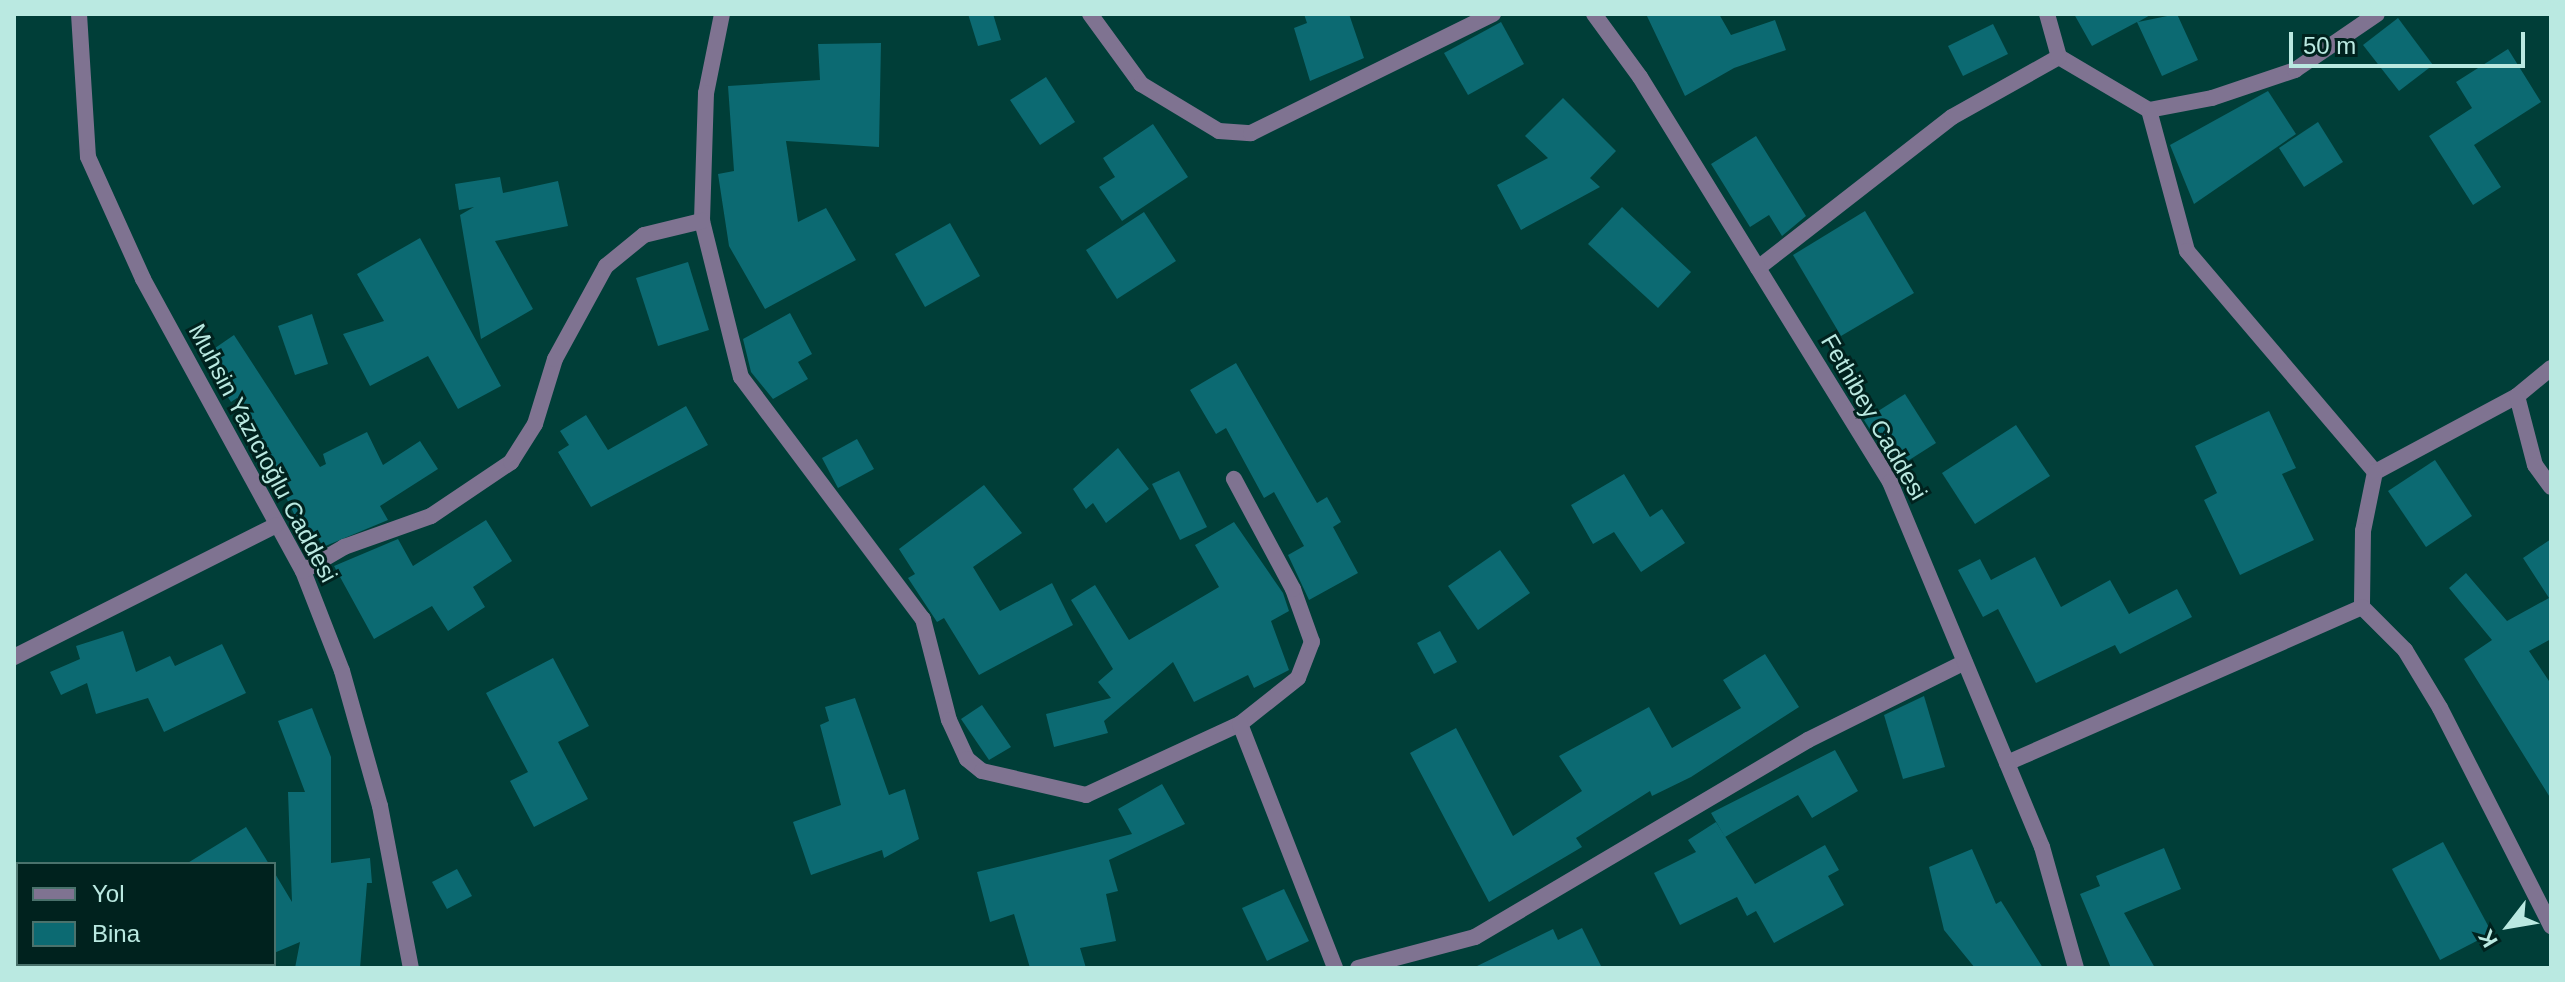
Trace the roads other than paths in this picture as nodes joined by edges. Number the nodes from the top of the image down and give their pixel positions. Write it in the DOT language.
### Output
graph roads {
  1 [pos="79,14"];
  2 [pos="722,14"];
  3 [pos="1090,14"];
  4 [pos="1493,14"];
  5 [pos="1594,14"];
  6 [pos="2047,14"];
  7 [pos="2377,14"];
  8 [pos="2059,57"];
  9 [pos="2149,110"];
  10 [pos="702,221"];
  11 [pos="1758,268"];
  12 [pos="2551,368"];
  13 [pos="2517,396"];
  14 [pos="2375,472"];
  15 [pos="1234,479"];
  16 [pos="2551,487"];
  17 [pos="276,525"];
  18 [pos="303,571"];
  19 [pos="2362,607"];
  20 [pos="14,657"];
  21 [pos="1965,662"];
  22 [pos="1240,724"];
  23 [pos="2007,763"];
  24 [pos="2551,926"];
  25 [pos="411,968"];
  26 [pos="1335,968"];
  27 [pos="1358,968"];
  28 [pos="2075,968"];
  1 -- 17 [label="street, Muhsin Yazıcıoğlu Caddesi"];
  2 -- 10 [label="street"];
  3 -- 4 [label="street"];
  5 -- 11 [label="street, Fethibey Caddesi"];
  6 -- 8 [label="street"];
  7 -- 9 [label="street"];
  8 -- 9 [label="street"];
  8 -- 11 [label="street"];
  9 -- 14 [label="street"];
  10 -- 18 [label="street"];
  10 -- 22 [label="street"];
  11 -- 21 [label="street, Fethibey Caddesi"];
  12 -- 13 [label="street"];
  13 -- 14 [label="street"];
  13 -- 16 [label="street"];
  14 -- 19 [label="street"];
  15 -- 22 [label="street"];
  17 -- 18 [label="street, Muhsin Yazıcıoğlu Caddesi"];
  17 -- 20 [label="street"];
  18 -- 25 [label="street, Muhsin Yazıcıoğlu Caddesi"];
  19 -- 23 [label="street"];
  19 -- 24 [label="street"];
  21 -- 23 [label="street, Fethibey Caddesi"];
  21 -- 27 [label="street"];
  22 -- 26 [label="street"];
  23 -- 28 [label="street, Fethibey Caddesi"];
}
